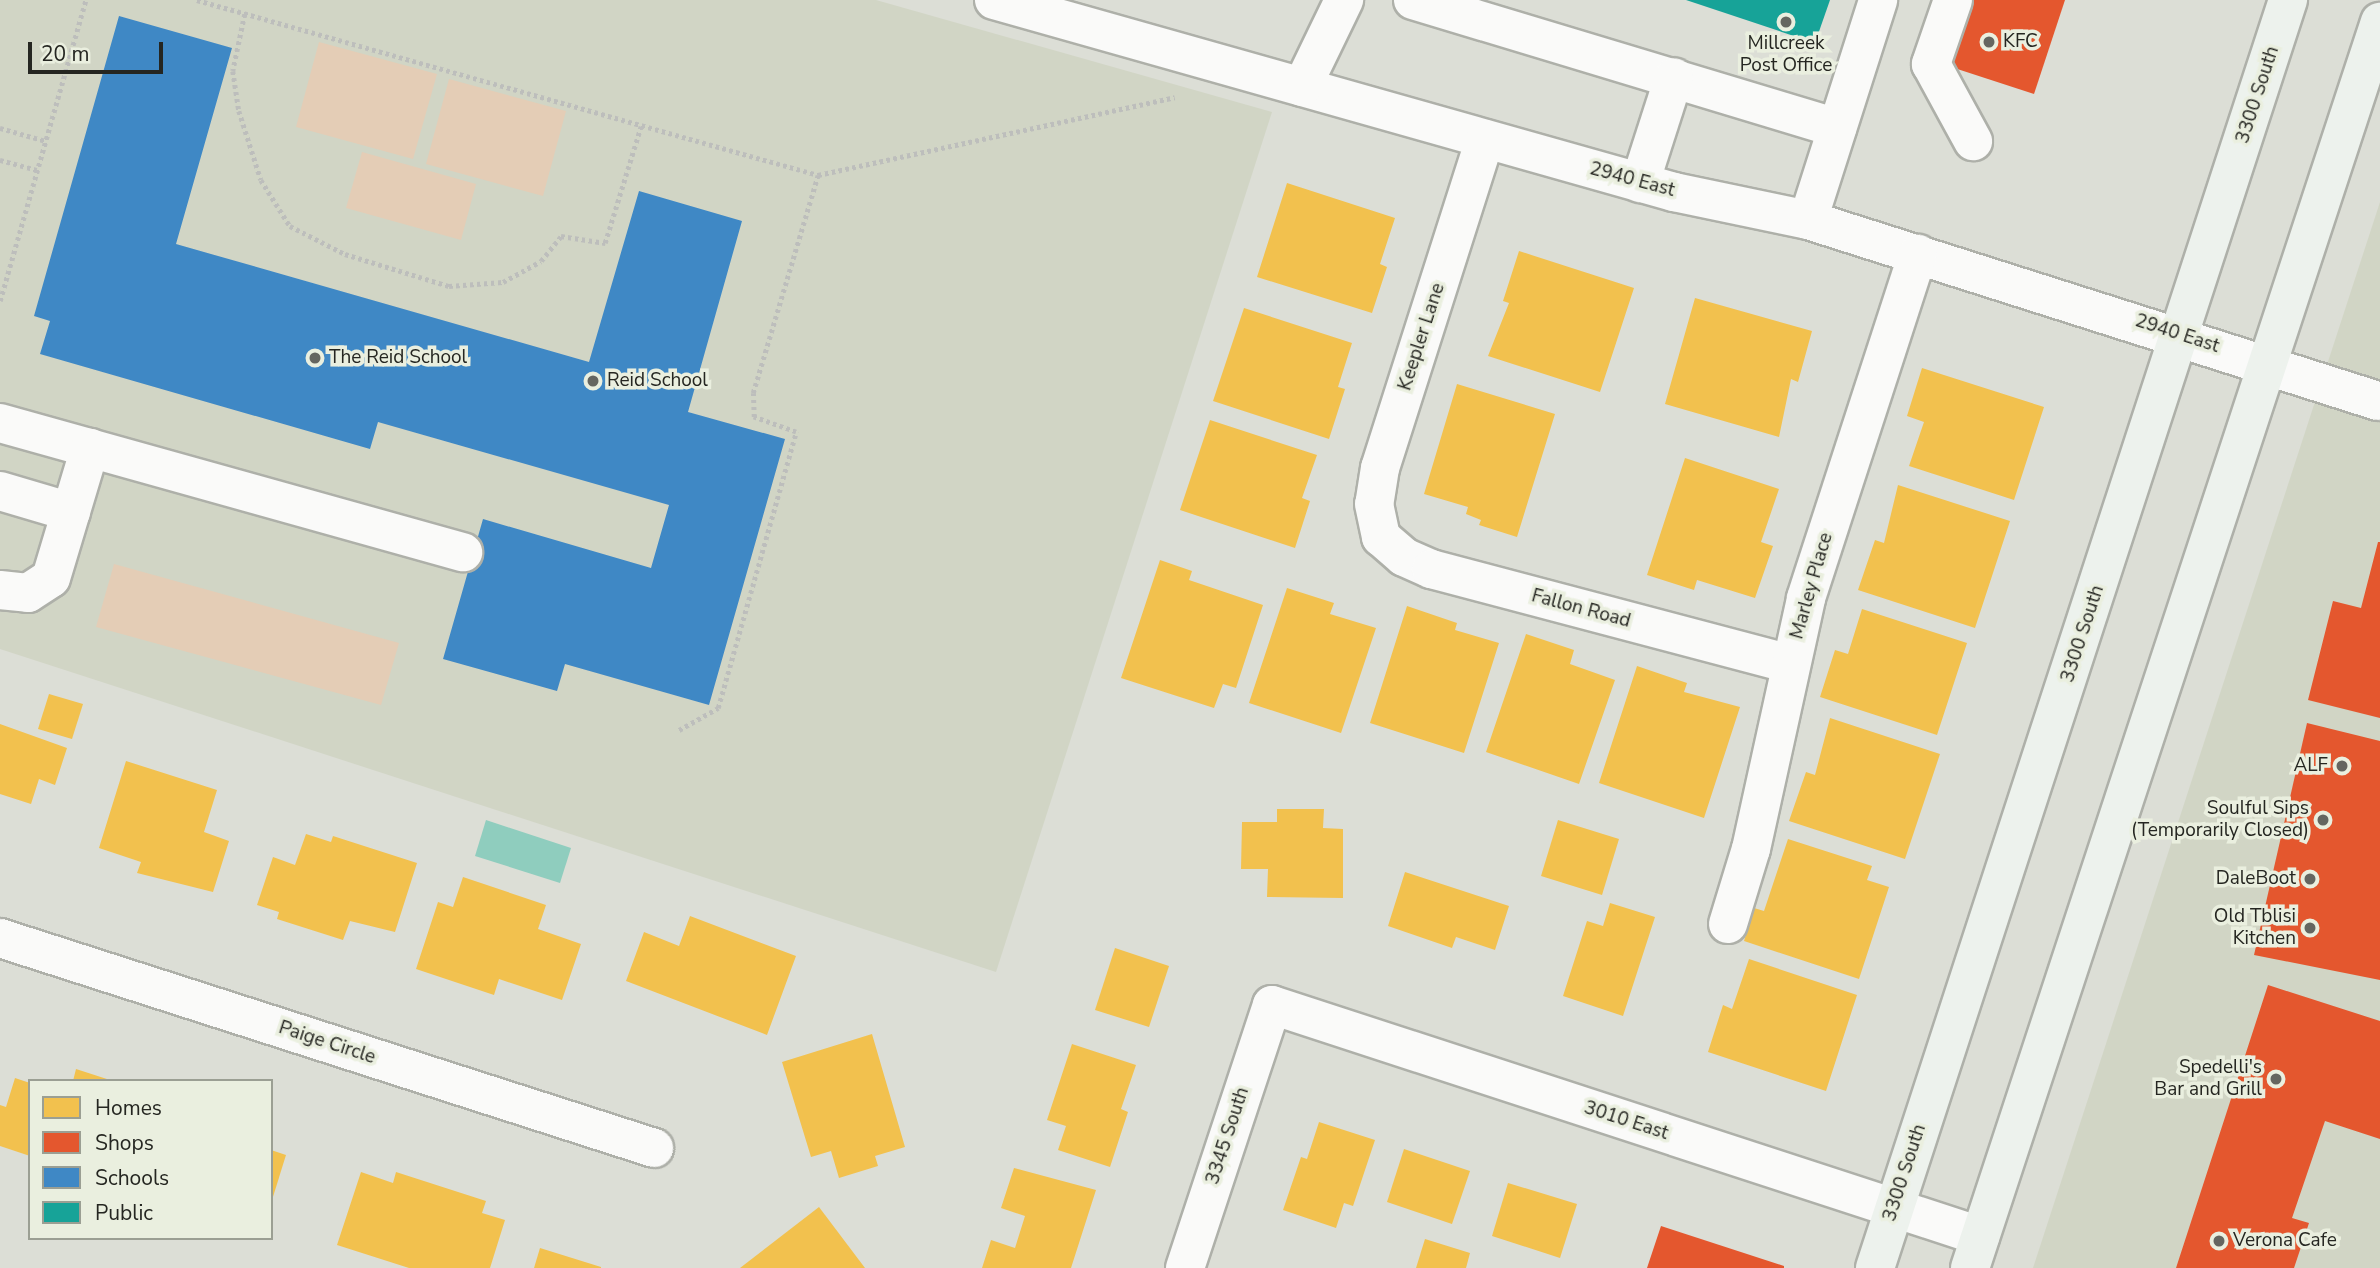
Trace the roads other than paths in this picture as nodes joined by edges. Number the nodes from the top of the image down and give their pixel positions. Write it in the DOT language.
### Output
graph roads {
  1 [pos="994,0"];
  2 [pos="1344,0"];
  3 [pos="1413,0"];
  4 [pos="1878,0"];
  5 [pos="1953,0"];
  6 [pos="2288,0"];
  7 [pos="2380,22"];
  8 [pos="1674,77"];
  9 [pos="1302,87"];
  10 [pos="1837,128"];
  11 [pos="1485,139"];
  12 [pos="1973,141"];
  13 [pos="1640,183"];
  14 [pos="1808,220"];
  15 [pos="1919,254"];
  16 [pos="2182,335"];
  17 [pos="2267,364"];
  18 [pos="2378,401"];
  19 [pos="0,423"];
  20 [pos="90,449"];
  21 [pos="0,491"];
  22 [pos="71,512"];
  23 [pos="1381,537"];
  24 [pos="463,552"];
  25 [pos="0,590"];
  26 [pos="1790,664"];
  27 [pos="1728,924"];
  28 [pos="0,939"];
  29 [pos="1272,1005"];
  30 [pos="654,1148"];
  31 [pos="1894,1208"];
  32 [pos="1975,1252"];
  33 [pos="1185,1268"];
  34 [pos="1875,1268"];
  1 -- 9 [label="street, 2940 East"];
  2 -- 9 [label="street"];
  3 -- 8 [label="street"];
  4 -- 10 [label="street"];
  5 -- 12 [label="street"];
  6 -- 16 [label="main road, 3300 South"];
  7 -- 17 [label="main road"];
  8 -- 10 [label="street"];
  8 -- 13 [label="street"];
  9 -- 11 [label="street, 2940 East"];
  10 -- 14 [label="street"];
  11 -- 13 [label="street, 2940 East"];
  11 -- 23 [label="street, Keepler Lane"];
  13 -- 14 [label="street, 2940 East"];
  14 -- 15 [label="street, 2940 East"];
  15 -- 16 [label="street, 2940 East"];
  15 -- 26 [label="street, Marley Place"];
  16 -- 17 [label="street, 2940 East"];
  16 -- 31 [label="main road, 3300 South"];
  17 -- 18 [label="street, 2940 East"];
  17 -- 32 [label="main road"];
  19 -- 20 [label="street"];
  20 -- 22 [label="street"];
  20 -- 24 [label="street"];
  21 -- 22 [label="street"];
  22 -- 25 [label="street"];
  23 -- 26 [label="street, Fallon Road"];
  26 -- 27 [label="street, Marley Place"];
  28 -- 30 [label="street, Paige Circle"];
  29 -- 31 [label="street, 3010 East"];
  29 -- 33 [label="street, 3345 South"];
  31 -- 32 [label="street, 3010 East"];
  31 -- 34 [label="main road, 3300 South"];
}
